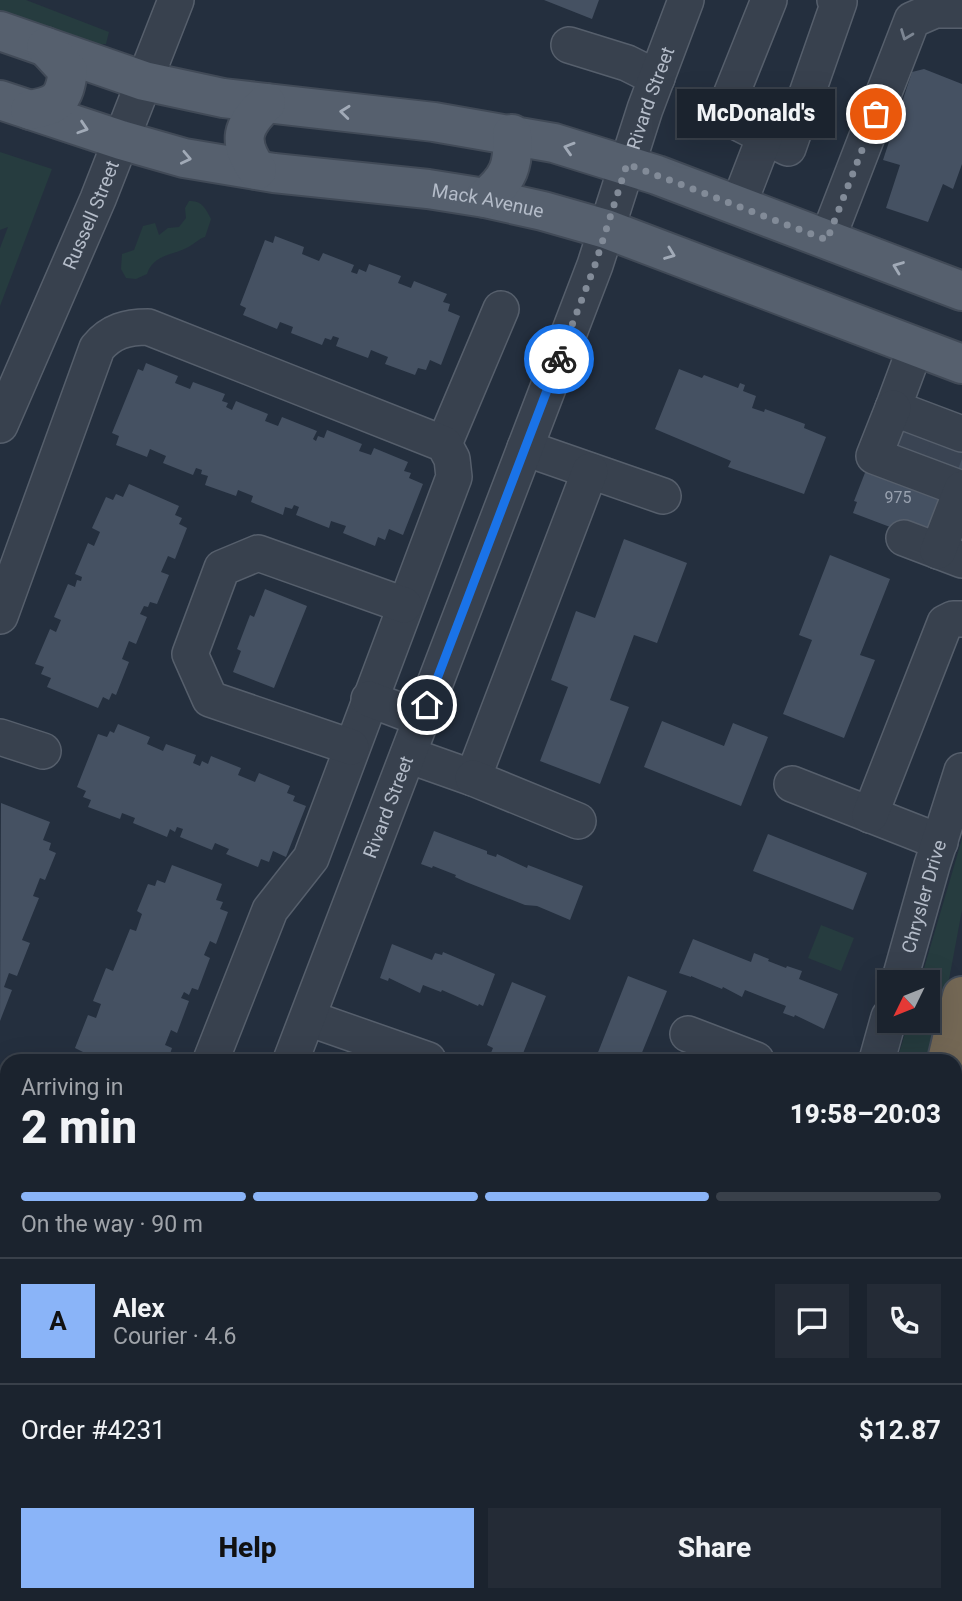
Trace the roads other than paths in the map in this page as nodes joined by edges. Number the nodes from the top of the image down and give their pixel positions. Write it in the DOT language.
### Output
graph roads {
  1 [pos="686,0"];
  2 [pos="769,0"];
  3 [pos="835,0"];
  4 [pos="169,2"];
  5 [pos="962,10"];
  6 [pos="0,31"];
  7 [pos="569,45"];
  8 [pos="46,47"];
  9 [pos="657,78"];
  10 [pos="144,81"];
  11 [pos="266,103"];
  12 [pos="15,105"];
  13 [pos="512,134"];
  14 [pos="765,136"];
  15 [pos="121,140"];
  16 [pos="627,164"];
  17 [pos="257,170"];
  18 [pos="485,198"];
  19 [pos="738,205"];
  20 [pos="607,229"];
  21 [pos="827,240"];
  22 [pos="962,291"];
  23 [pos="501,309"];
  24 [pos="916,346"];
  25 [pos="962,364"];
  26 [pos="893,408"];
  27 [pos="0,425"];
  28 [pos="444,443"];
  29 [pos="525,448"];
  30 [pos="940,454"];
  31 [pos="590,471"];
  32 [pos="663,496"];
  33 [pos="904,537"];
  34 [pos="950,555"];
  35 [pos="404,605"];
  36 [pos="0,615"];
  37 [pos="962,619"];
  38 [pos="375,684"];
  39 [pos="427,705"];
  40 [pos="0,737"];
  41 [pos="351,747"];
  42 [pos="43,751"];
  43 [pos="408,755"];
  44 [pos="962,771"];
  45 [pos="472,778"];
  46 [pos="792,784"];
  47 [pos="870,815"];
  48 [pos="578,821"];
  49 [pos="940,842"];
  50 [pos="903,970"];
  51 [pos="962,996"];
  52 [pos="308,1018"];
  53 [pos="885,1033"];
  54 [pos="688,1034"];
  55 [pos="213,1054"];
  56 [pos="293,1054"];
  57 [pos="411,1054"];
  58 [pos="740,1054"];
  59 [pos="879,1054"];
  60 [pos="948,1054"];
  1 -- 9 [label="street, Rivard Street"];
  2 -- 14 [label="street"];
  3 -- 14 [label="street"];
  4 -- 10 [label="street, Russell Street"];
  5 -- 21 [label="street, one-way"];
  6 -- 8 [label="main road"];
  7 -- 9 [label="street"];
  8 -- 10 [label="main road"];
  8 -- 12 [label="main road"];
  9 -- 16 [label="street, Rivard Street"];
  10 -- 11 [label="main road"];
  10 -- 15 [label="street, Russell Street"];
  13 -- 11 [label="main road, one-way"];
  11 -- 17 [label="main road"];
  12 -- 15 [label="main road, Mack Avenue, one-way"];
  16 -- 13 [label="main road, one-way"];
  13 -- 18 [label="main road"];
  14 -- 19 [label="street"];
  15 -- 17 [label="main road, Mack Avenue, one-way"];
  15 -- 27 [label="street, Russell Street"];
  16 -- 19 [label="main road"];
  16 -- 20 [label="street, Rivard Street"];
  17 -- 18 [label="main road, Mack Avenue"];
  18 -- 20 [label="main road, Mack Avenue"];
  19 -- 21 [label="main road"];
  20 -- 24 [label="main road, Mack Avenue, one-way"];
  20 -- 29 [label="street, Rivard Street"];
  22 -- 21 [label="main road, one-way"];
  23 -- 28 [label="street"];
  24 -- 25 [label="main road, Mack Avenue"];
  24 -- 26 [label="street"];
  26 -- 30 [label="street"];
  26 -- 30 [label="street"];
  28 -- 35 [label="street"];
  28 -- 36 [label="street"];
  29 -- 31 [label="street"];
  29 -- 39 [label="street, Rivard Street"];
  30 -- 34 [label="street"];
  31 -- 32 [label="street"];
  31 -- 45 [label="street"];
  33 -- 34 [label="street"];
  35 -- 38 [label="street"];
  35 -- 41 [label="street"];
  37 -- 47 [label="street"];
  38 -- 39 [label="street"];
  38 -- 41 [label="street"];
  39 -- 43 [label="street, Rivard Street"];
  40 -- 42 [label="street"];
  41 -- 55 [label="street"];
  43 -- 45 [label="street"];
  43 -- 52 [label="street, Rivard Street"];
  44 -- 49 [label="street, Chrysler Drive"];
  45 -- 48 [label="street"];
  46 -- 47 [label="street"];
  47 -- 49 [label="street"];
  49 -- 50 [label="street, Chrysler Drive"];
  51 -- 60 [label="highway"];
  52 -- 56 [label="street, Rivard Street"];
  52 -- 57 [label="street"];
  53 -- 59 [label="street"];
  54 -- 58 [label="street"];
}
